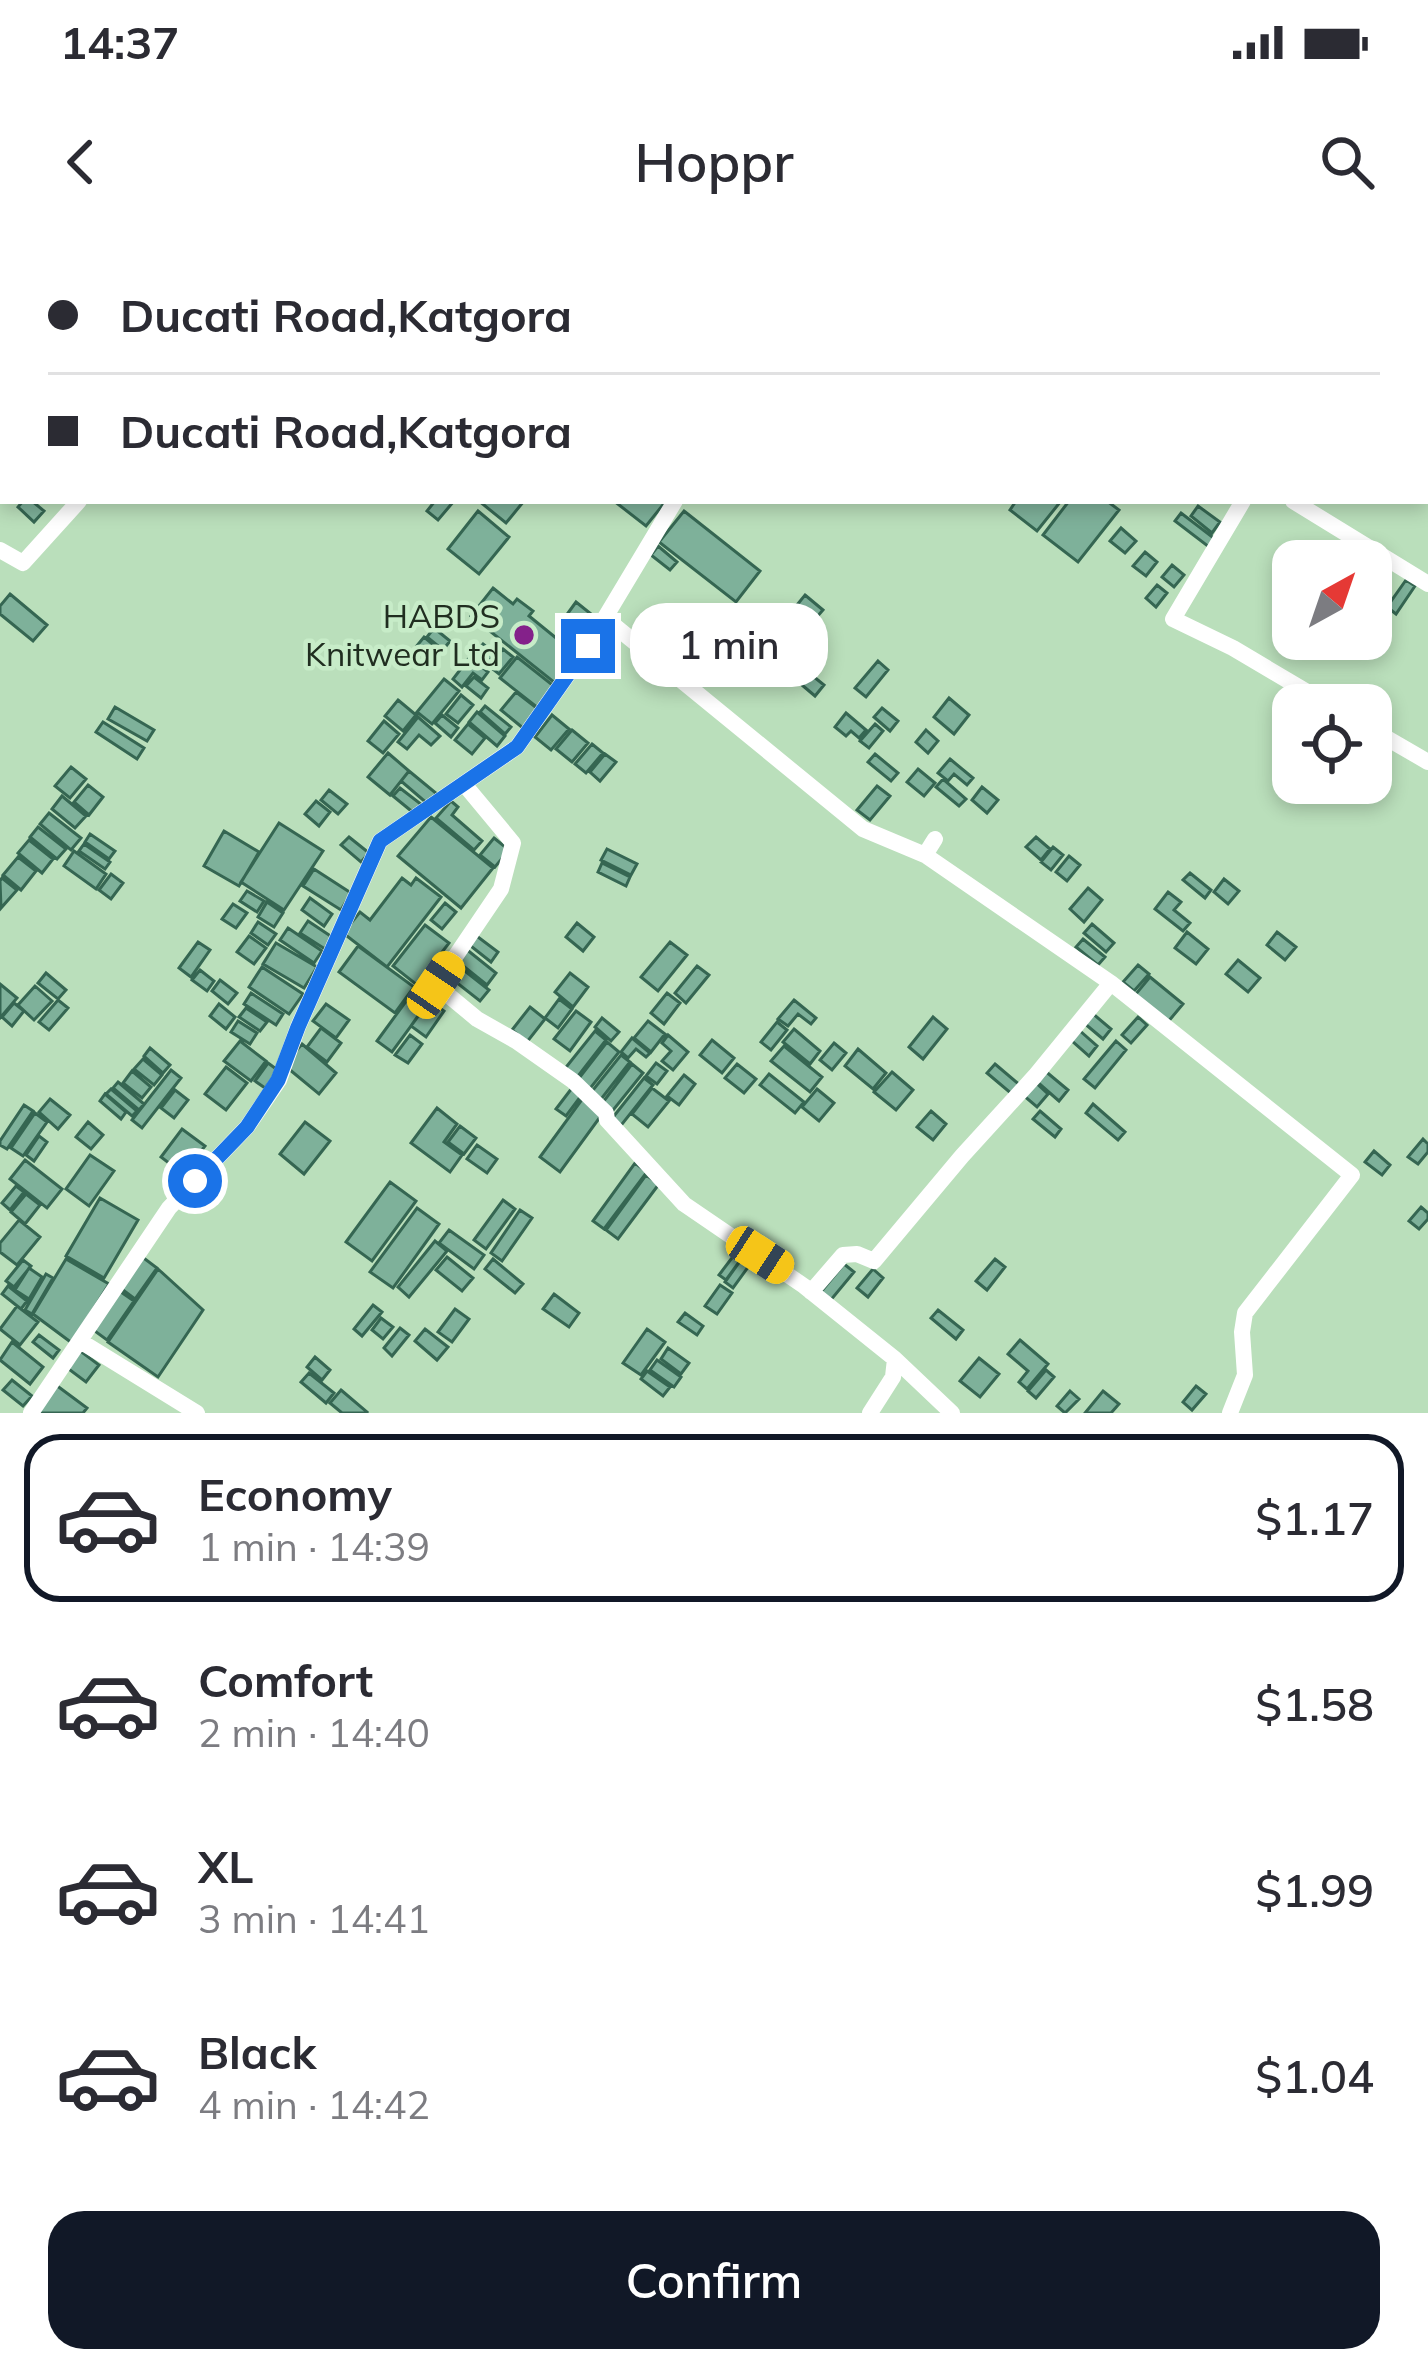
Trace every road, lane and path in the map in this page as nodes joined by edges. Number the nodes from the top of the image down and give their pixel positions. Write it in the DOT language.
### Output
graph roads {
  1 [pos="76,504"];
  2 [pos="673,504"];
  3 [pos="1241,504"];
  4 [pos="1298,504"];
  5 [pos="0,550"];
  6 [pos="1428,584"];
  7 [pos="604,618"];
  8 [pos="1293,684"];
  9 [pos="1392,741"];
  10 [pos="1428,762"];
  11 [pos="464,784"];
  12 [pos="935,838"];
  13 [pos="925,855"];
  14 [pos="1111,983"];
  15 [pos="811,1292"];
  16 [pos="80,1341"];
  17 [pos="895,1359"];
  18 [pos="31,1413"];
  19 [pos="197,1413"];
  20 [pos="870,1413"];
  21 [pos="952,1413"];
  22 [pos="1231,1413"];
  1 -- 5 [label="street"];
  2 -- 7 [label="street"];
  3 -- 8 [label="street"];
  4 -- 6 [label="street"];
  7 -- 11 [label="street"];
  7 -- 13 [label="street"];
  9 -- 10 [label="street"];
  11 -- 15 [label="street"];
  11 -- 16 [label="street"];
  12 -- 13 [label="street"];
  13 -- 14 [label="street"];
  14 -- 15 [label="street"];
  14 -- 22 [label="street"];
  15 -- 17 [label="street"];
  16 -- 18 [label="street"];
  16 -- 19 [label="street"];
  17 -- 20 [label="street"];
  17 -- 21 [label="street"];
}
